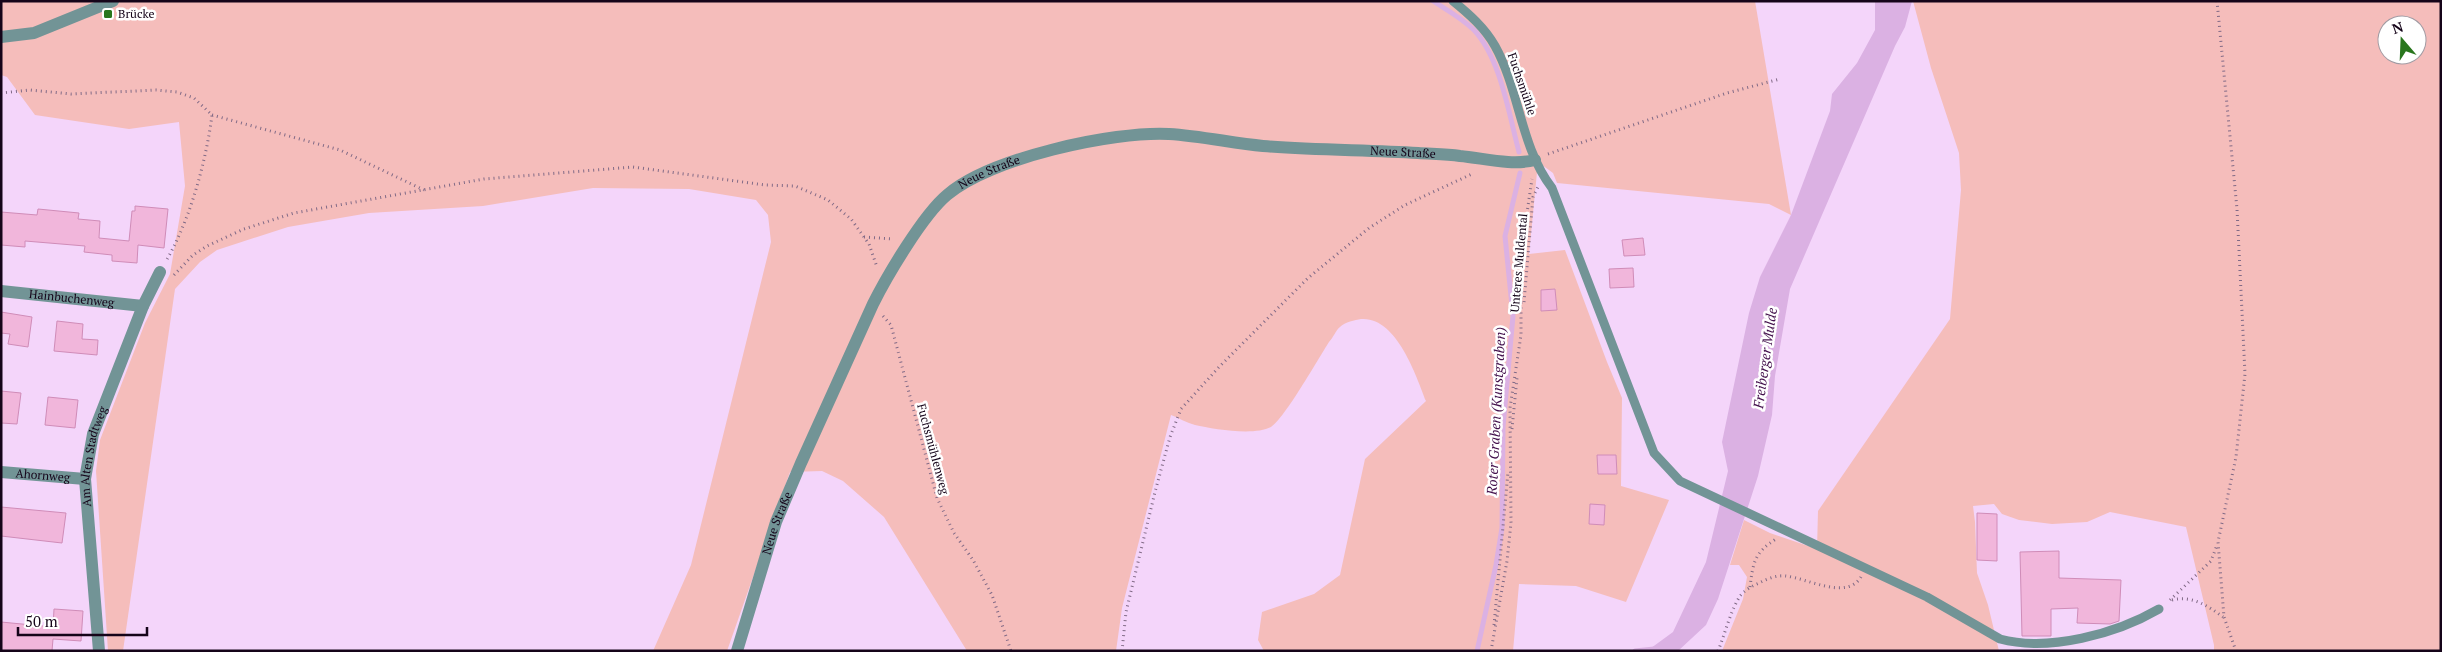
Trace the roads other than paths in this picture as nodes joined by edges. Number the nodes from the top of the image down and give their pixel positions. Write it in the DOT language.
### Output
graph roads {
  1 [pos="113,1"];
  2 [pos="1453,1"];
  3 [pos="1,37"];
  4 [pos="1535,160"];
  5 [pos="157,277"];
  6 [pos="1,291"];
  7 [pos="143,306"];
  8 [pos="1,472"];
  9 [pos="85,480"];
  10 [pos="2159,609"];
  11 [pos="100,651"];
  12 [pos="737,651"];
  1 -- 3 [label="street"];
  2 -- 4 [label="lane, Fuchsmühle"];
  4 -- 10 [label="lane, Fuchsmühle"];
  4 -- 12 [label="street, Neue Straße"];
  5 -- 7 [label="street, Am Alten Stadtweg"];
  6 -- 7 [label="street, Hainbuchenweg"];
  7 -- 9 [label="street, Am Alten Stadtweg"];
  8 -- 9 [label="street, Ahornweg"];
  9 -- 11 [label="street, Am Alten Stadtweg"];
}
